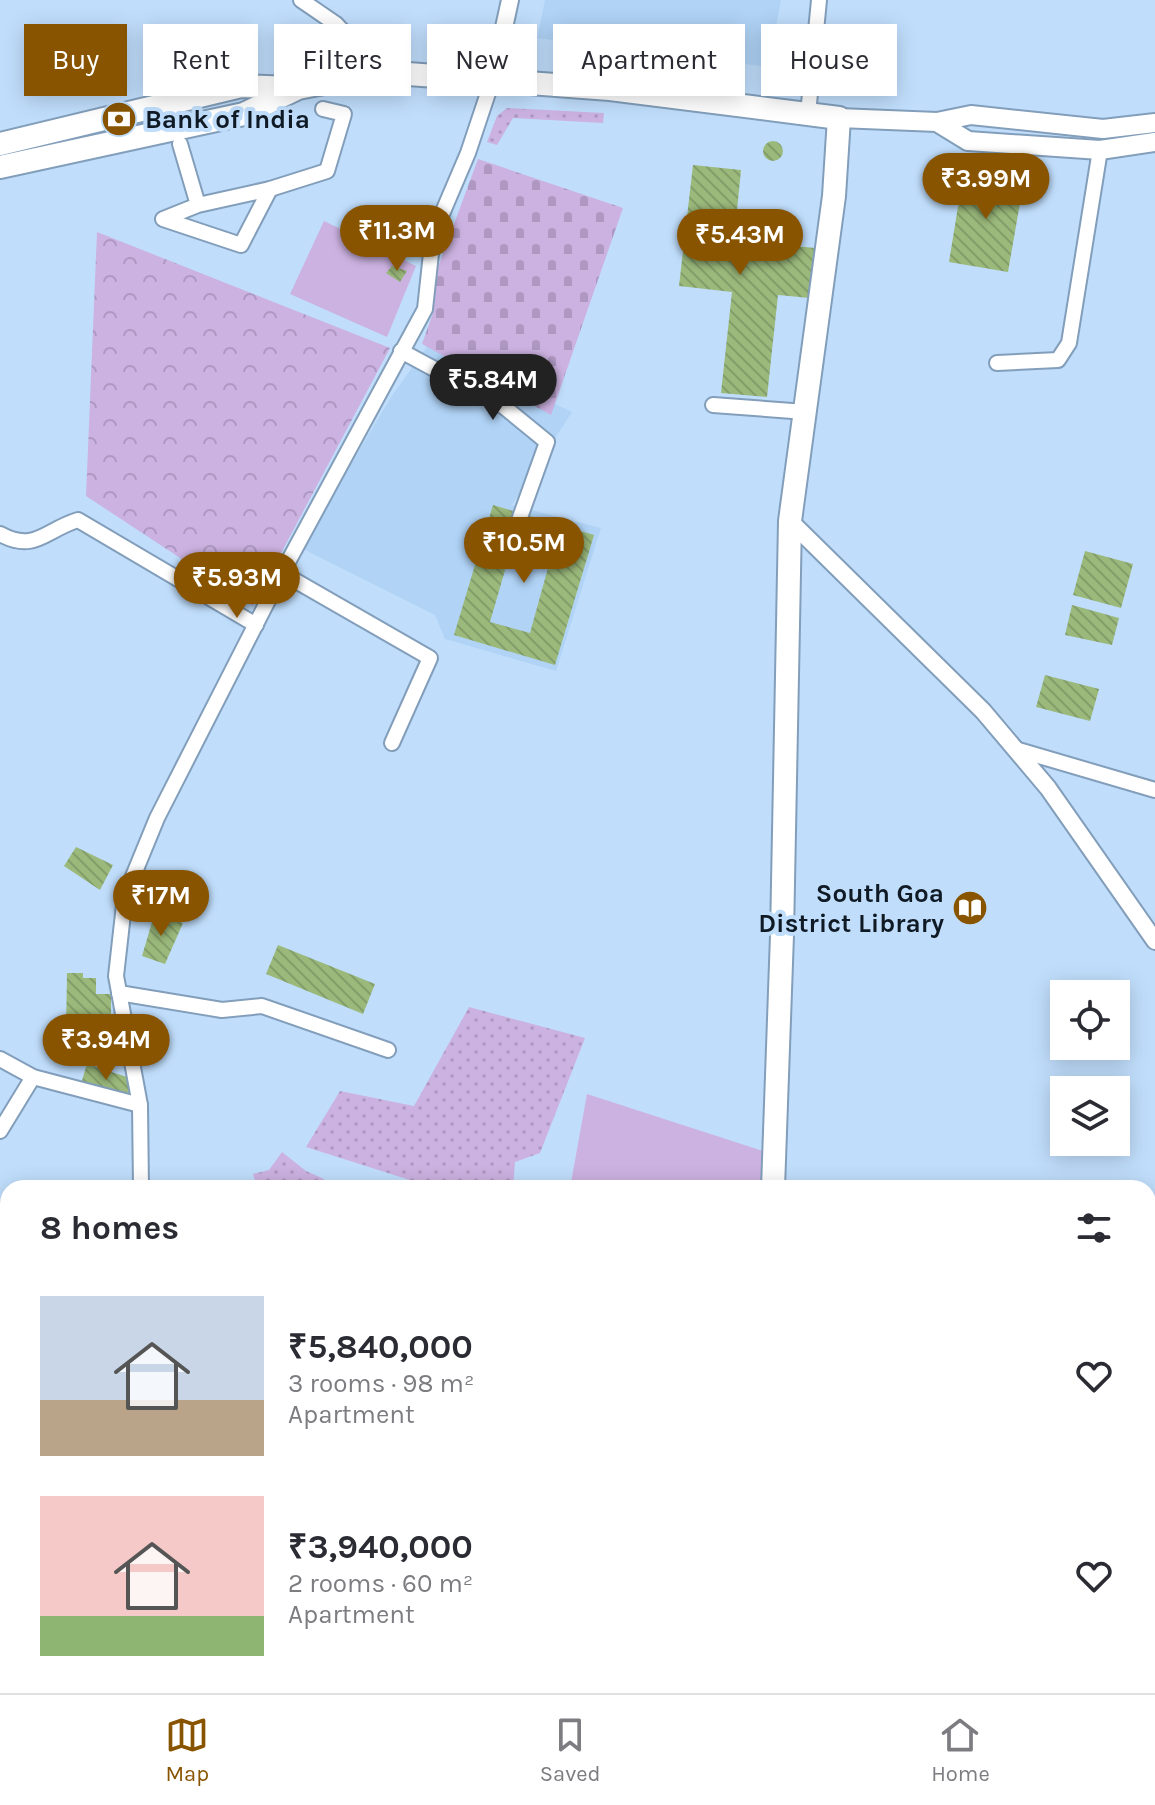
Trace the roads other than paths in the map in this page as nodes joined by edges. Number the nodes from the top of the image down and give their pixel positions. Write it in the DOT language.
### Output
graph roads {
  1 [pos="301,0"];
  2 [pos="510,0"];
  3 [pos="819,0"];
  4 [pos="336,24"];
  5 [pos="505,24"];
  6 [pos="537,83"];
  7 [pos="274,87"];
  8 [pos="281,96"];
  9 [pos="487,96"];
  10 [pos="323,109"];
  11 [pos="808,114"];
  12 [pos="839,118"];
  13 [pos="937,122"];
  14 [pos="1155,123"];
  15 [pos="1155,142"];
  16 [pos="0,144"];
  17 [pos="180,144"];
  18 [pos="1100,150"];
  19 [pos="0,167"];
  20 [pos="270,189"];
  21 [pos="198,205"];
  22 [pos="401,351"];
  23 [pos="997,363"];
  24 [pos="713,405"];
  25 [pos="806,412"];
  26 [pos="790,521"];
  27 [pos="518,523"];
  28 [pos="0,534"];
  29 [pos="282,573"];
  30 [pos="256,625"];
  31 [pos="392,743"];
  32 [pos="1015,749"];
  33 [pos="1155,790"];
  34 [pos="1155,941"];
  35 [pos="119,993"];
  36 [pos="388,1050"];
  37 [pos="0,1059"];
  38 [pos="33,1077"];
  39 [pos="140,1105"];
  40 [pos="0,1131"];
  41 [pos="141,1180"];
  42 [pos="773,1180"];
  1 -- 4 [label="street"];
  2 -- 5 [label="street"];
  3 -- 11 [label="street"];
  6 -- 11 [label="main road"];
  7 -- 16 [label="main road"];
  8 -- 19 [label="main road"];
  9 -- 22 [label="street"];
  10 -- 20 [label="street"];
  11 -- 12 [label="main road"];
  12 -- 13 [label="main road"];
  12 -- 25 [label="main road"];
  13 -- 14 [label="main road"];
  13 -- 18 [label="main road"];
  15 -- 18 [label="main road"];
  17 -- 21 [label="street"];
  18 -- 23 [label="street"];
  20 -- 21 [label="street"];
  20 -- 21 [label="street"];
  22 -- 27 [label="street"];
  22 -- 29 [label="street"];
  24 -- 25 [label="street"];
  25 -- 26 [label="main road"];
  26 -- 32 [label="street"];
  26 -- 42 [label="main road"];
  28 -- 30 [label="street"];
  29 -- 30 [label="street"];
  29 -- 31 [label="street"];
  30 -- 35 [label="street"];
  32 -- 33 [label="street"];
  32 -- 34 [label="street"];
  35 -- 36 [label="street"];
  35 -- 39 [label="street"];
  37 -- 38 [label="street"];
  38 -- 39 [label="street"];
  38 -- 40 [label="street"];
  39 -- 41 [label="street"];
}
